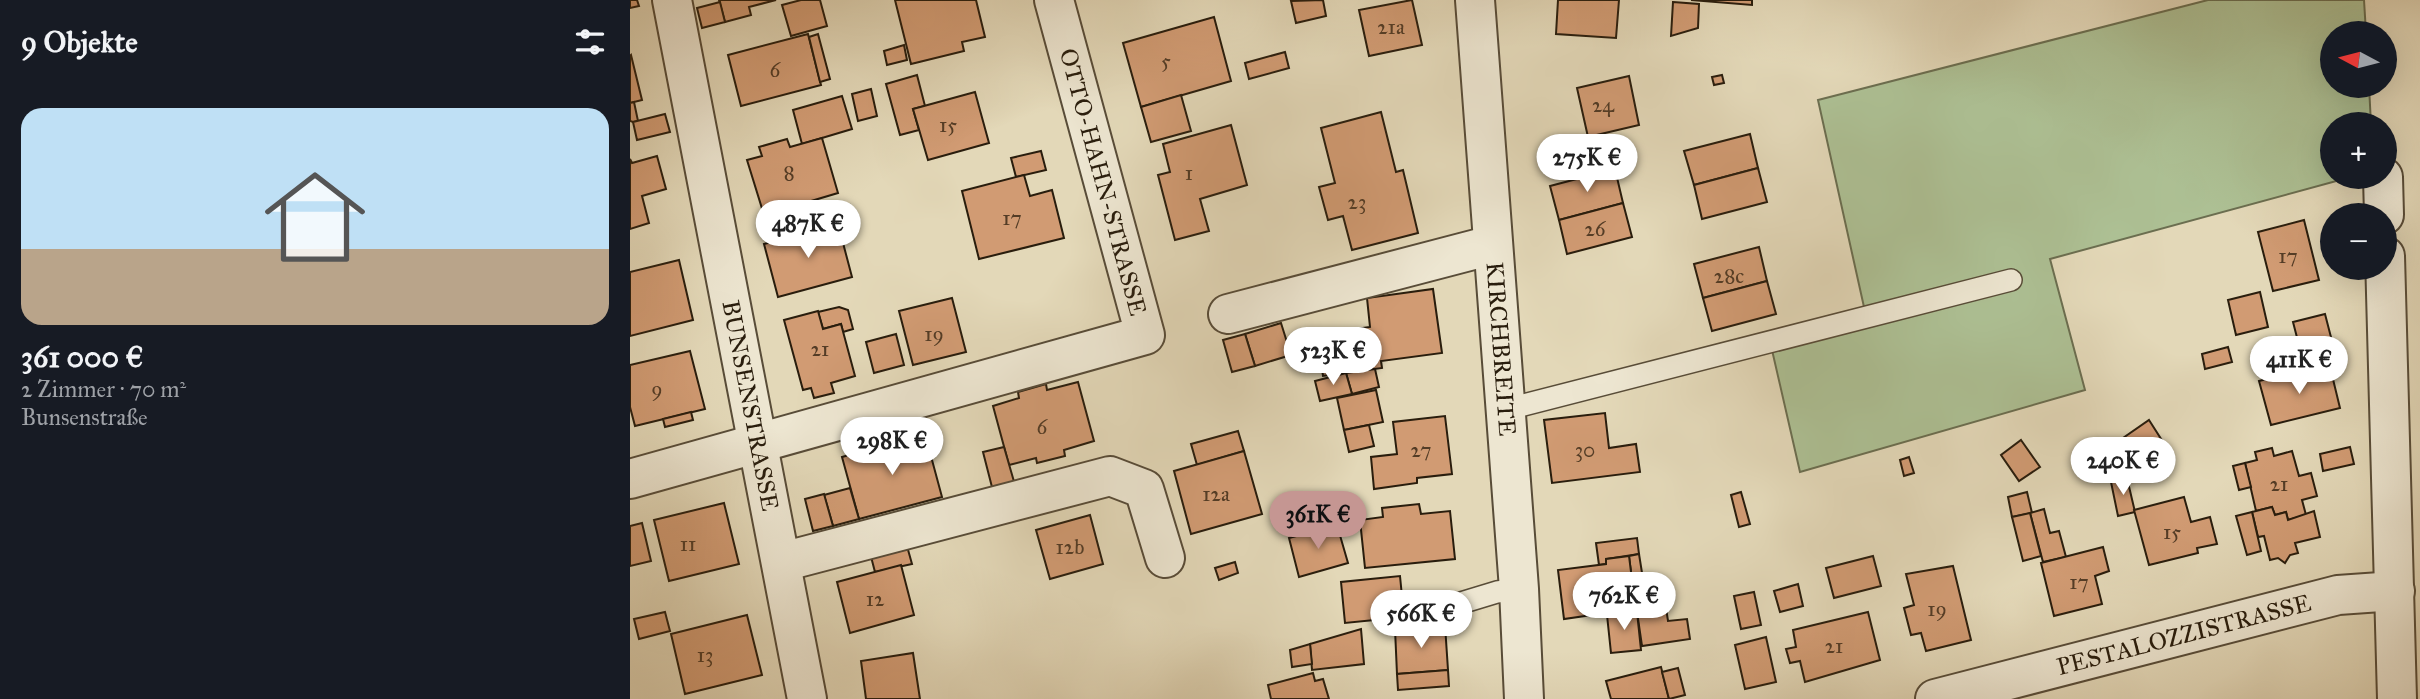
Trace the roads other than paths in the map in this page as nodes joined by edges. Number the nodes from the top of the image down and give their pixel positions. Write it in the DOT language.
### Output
graph roads {
  1 [pos="672,0"];
  2 [pos="1054,0"];
  3 [pos="1475,0"];
  4 [pos="1492,245"];
  5 [pos="2011,280"];
  6 [pos="2386,280"];
  7 [pos="1228,314"];
  8 [pos="1504,410"];
  9 [pos="758,441"];
  10 [pos="630,479"];
  11 [pos="1165,558"];
  12 [pos="782,562"];
  13 [pos="1519,589"];
  14 [pos="2395,591"];
  15 [pos="1395,623"];
  16 [pos="807,699"];
  17 [pos="1524,699"];
  18 [pos="1935,699"];
  19 [pos="2397,699"];
  1 -- 9 [label="street, BUNSENSTRASSE"];
  2 -- 9 [label="street, OTTO-HAHN-STRASSE"];
  3 -- 4 [label="street, KIRCHBREITE"];
  4 -- 7 [label="street"];
  4 -- 8 [label="street, KIRCHBREITE"];
  5 -- 8 [label="lane"];
  6 -- 14 [label="street"];
  8 -- 13 [label="street, KIRCHBREITE"];
  9 -- 10 [label="street, OTTO-HAHN-STRASSE"];
  9 -- 12 [label="street, BUNSENSTRASSE"];
  11 -- 12 [label="street"];
  12 -- 16 [label="street, BUNSENSTRASSE"];
  13 -- 15 [label="lane"];
  13 -- 17 [label="street, KIRCHBREITE"];
  14 -- 18 [label="street, PESTALOZZISTRASSE"];
  14 -- 19 [label="street"];
}
